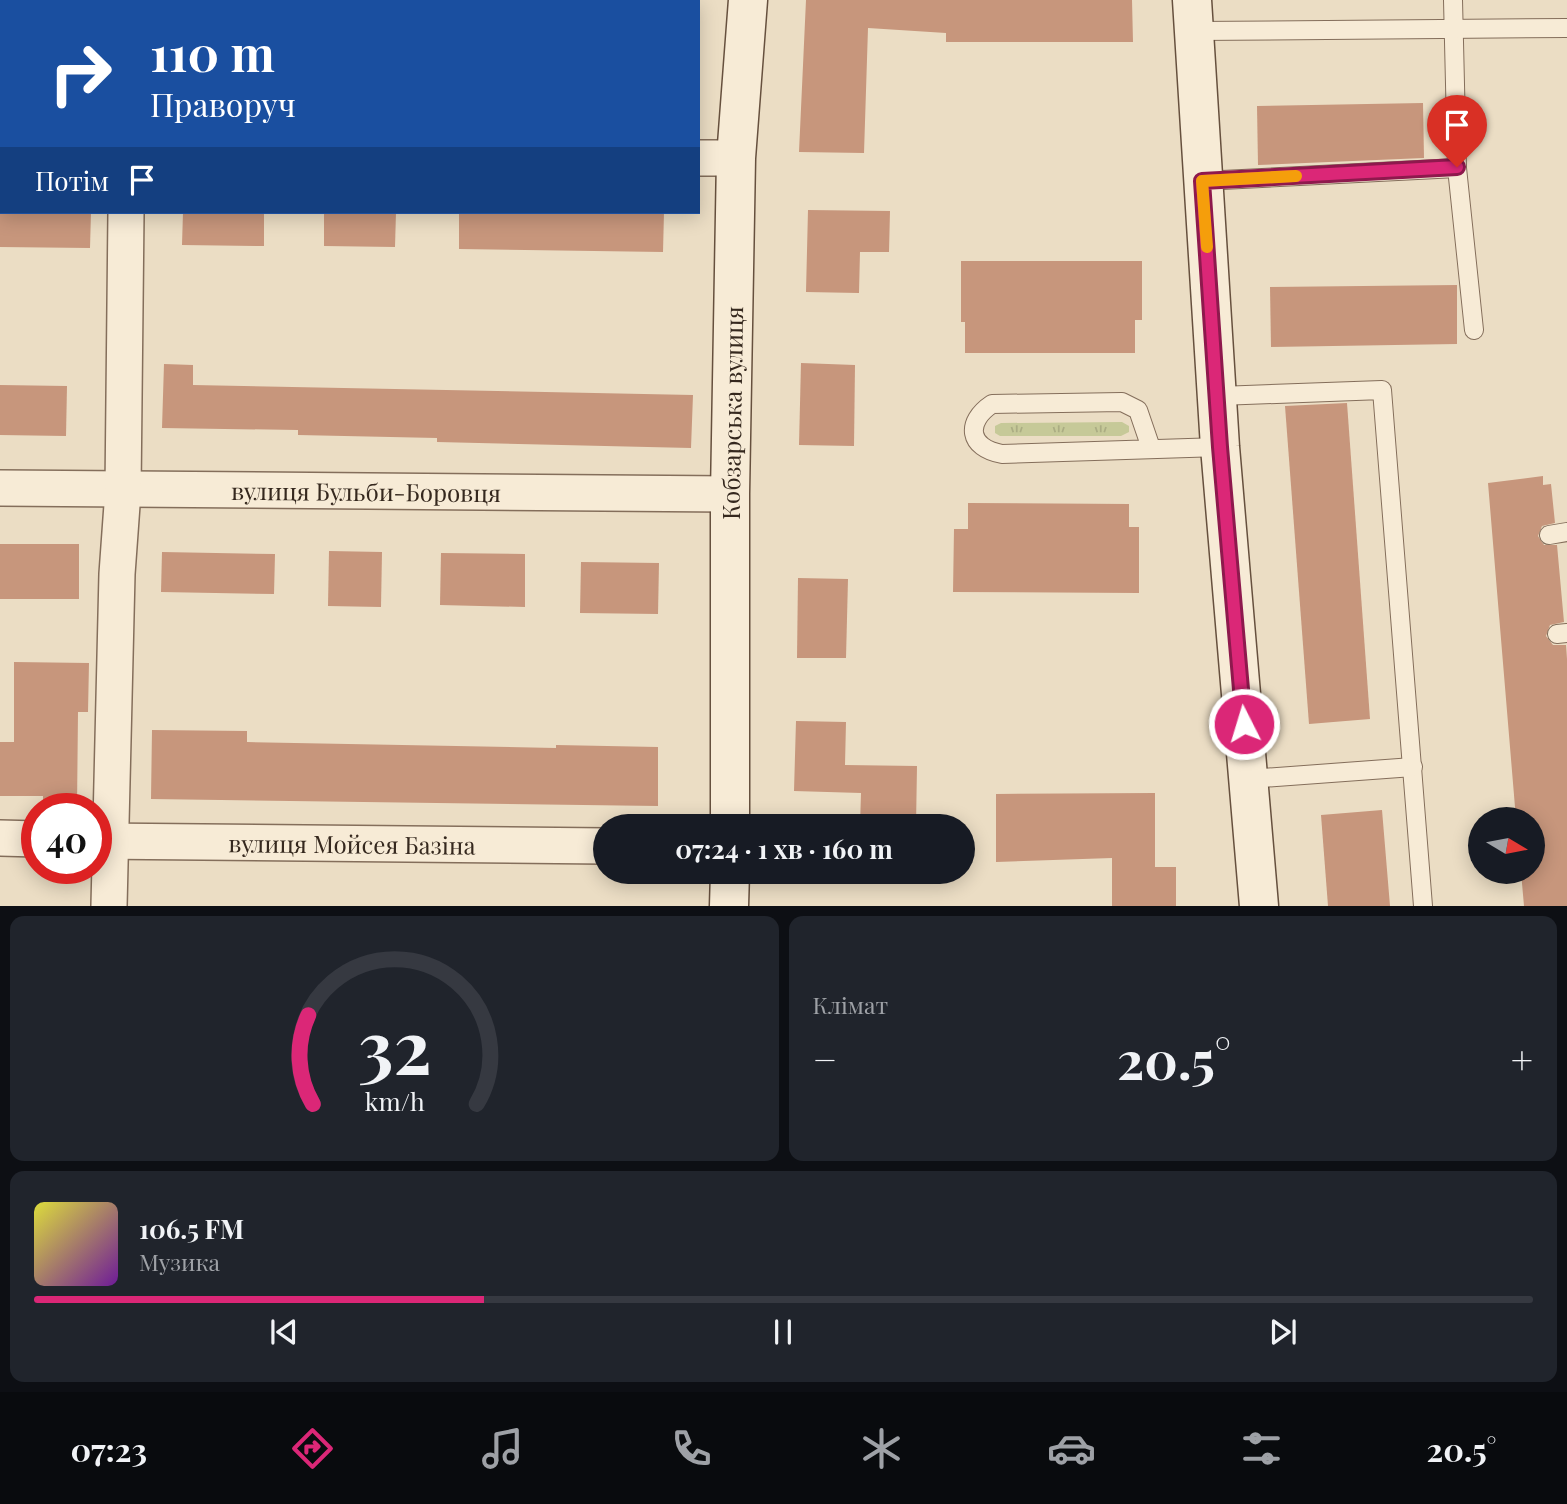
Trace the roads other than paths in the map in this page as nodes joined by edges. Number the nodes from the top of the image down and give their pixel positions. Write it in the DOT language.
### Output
graph roads {
  1 [pos="748,0"];
  2 [pos="1452,0"];
  3 [pos="1194,15"];
  4 [pos="1453,27"];
  5 [pos="1567,28"];
  6 [pos="700,158"];
  7 [pos="736,158"];
  8 [pos="1457,167"];
  9 [pos="1202,181"];
  10 [pos="126,214"];
  11 [pos="1474,330"];
  12 [pos="1219,396"];
  13 [pos="1220,447"];
  14 [pos="1151,448"];
  15 [pos="0,488"];
  16 [pos="123,491"];
  17 [pos="730,494"];
  18 [pos="1567,532"];
  19 [pos="1549,535"];
  20 [pos="1413,767"];
  21 [pos="1249,779"];
  22 [pos="106,793"];
  23 [pos="730,814"];
  24 [pos="0,838"];
  25 [pos="21,839"];
  26 [pos="112,841"];
  27 [pos="593,846"];
  28 [pos="107,884"];
  29 [pos="730,884"];
  30 [pos="109,905"];
  31 [pos="729,905"];
  32 [pos="1259,905"];
  33 [pos="1423,905"];
  1 -- 7 [label="street, Кобзарська вулиця"];
  2 -- 4 [label="lane"];
  3 -- 4 [label="lane"];
  3 -- 9 [label="street"];
  4 -- 5 [label="lane"];
  4 -- 8 [label="lane"];
  6 -- 7 [label="street"];
  7 -- 17 [label="street, Кобзарська вулиця"];
  8 -- 9 [label="lane"];
  8 -- 11 [label="lane"];
  9 -- 12 [label="street"];
  10 -- 16 [label="street"];
  12 -- 13 [label="street"];
  12 -- 20 [label="lane"];
  13 -- 14 [label="lane"];
  13 -- 21 [label="street"];
  14 -- 14 [label="lane"];
  15 -- 16 [label="street, вулиця Бульби-Боровця"];
  16 -- 17 [label="street, вулиця Бульби-Боровця"];
  16 -- 22 [label="street"];
  17 -- 23 [label="street, Кобзарська вулиця"];
  18 -- 19 [label="lane"];
  20 -- 21 [label="lane"];
  20 -- 33 [label="lane"];
  21 -- 32 [label="street"];
  24 -- 25 [label="street"];
  26 -- 27 [label="street, вулиця Мойсея Базіна"];
  28 -- 30 [label="street"];
  29 -- 31 [label="street"];
}
